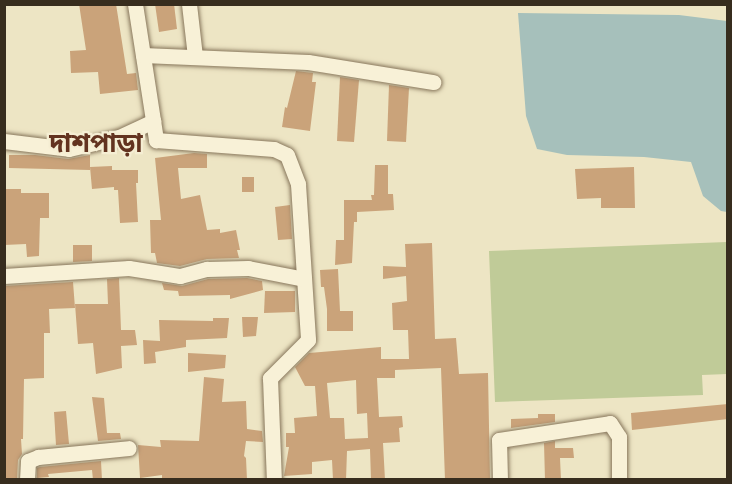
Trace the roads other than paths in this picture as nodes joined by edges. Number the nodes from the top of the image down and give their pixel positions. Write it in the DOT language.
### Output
graph roads {
  1 [pos="135,4"];
  2 [pos="189,4"];
  3 [pos="143,55"];
  4 [pos="195,57"];
  5 [pos="433,82"];
  6 [pos="153,121"];
  7 [pos="4,141"];
  8 [pos="4,276"];
  9 [pos="304,279"];
  10 [pos="129,448"];
  11 [pos="27,480"];
  12 [pos="274,480"];
  13 [pos="500,480"];
  14 [pos="619,480"];
  1 -- 3 [label="street"];
  2 -- 4 [label="street"];
  3 -- 4 [label="street"];
  3 -- 6 [label="street"];
  4 -- 5 [label="street"];
  6 -- 7 [label="street"];
  6 -- 9 [label="street"];
  8 -- 9 [label="street"];
  9 -- 12 [label="street"];
  10 -- 11 [label="street"];
  13 -- 14 [label="street"];
}
